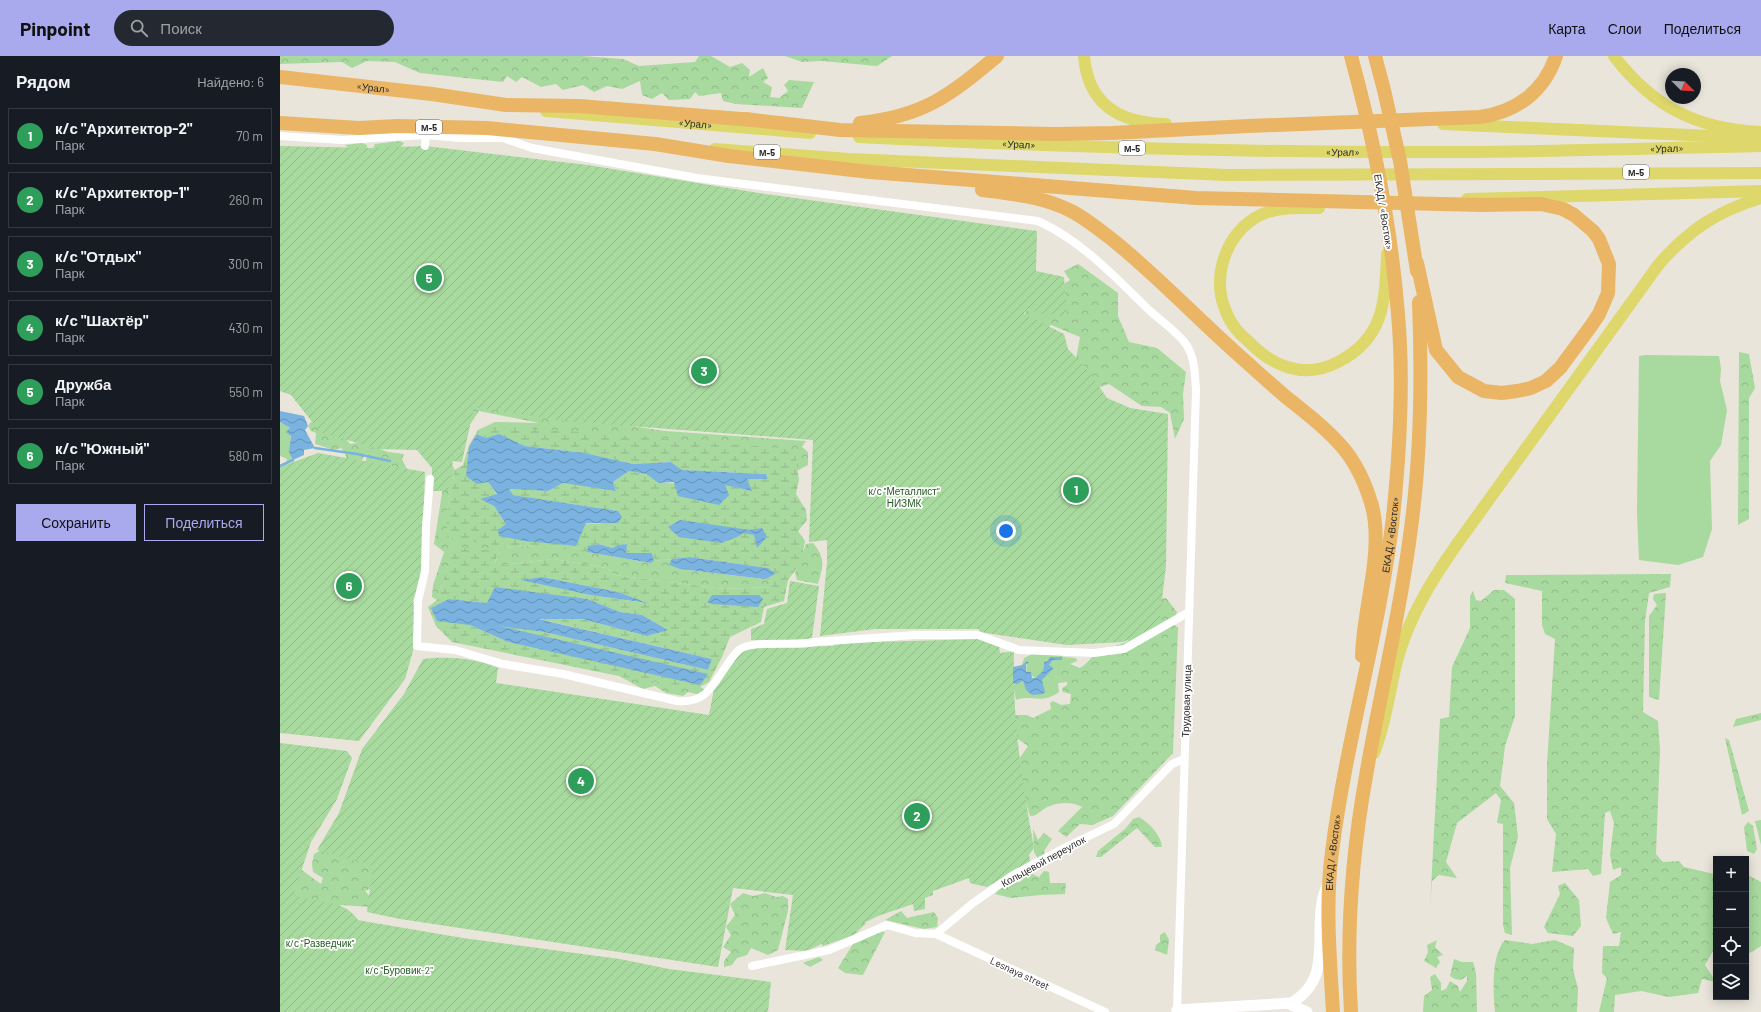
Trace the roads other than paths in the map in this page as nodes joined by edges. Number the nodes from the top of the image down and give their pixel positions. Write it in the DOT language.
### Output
graph roads {
  1 [pos="997,56"];
  2 [pos="1084,56"];
  3 [pos="1347,56"];
  4 [pos="1351,56"];
  5 [pos="1374,56"];
  6 [pos="1383,56"];
  7 [pos="1556,56"];
  8 [pos="1614,56"];
  9 [pos="1356,76"];
  10 [pos="280,77"];
  11 [pos="324,81"];
  12 [pos="280,85"];
  13 [pos="1384,90"];
  14 [pos="506,106"];
  15 [pos="280,115"];
  16 [pos="745,119"];
  17 [pos="1385,121"];
  18 [pos="280,123"];
  19 [pos="308,126"];
  20 [pos="1248,126"];
  21 [pos="1761,132"];
  22 [pos="280,136"];
  23 [pos="426,136"];
  24 [pos="1761,138"];
  25 [pos="425,146"];
  26 [pos="1761,146"];
  27 [pos="684,148"];
  28 [pos="870,172"];
  29 [pos="1761,173"];
  30 [pos="1761,191"];
  31 [pos="1761,198"];
  32 [pos="1399,203"];
  33 [pos="1432,203"];
  34 [pos="1388,235"];
  35 [pos="1416,258"];
  36 [pos="430,479"];
  37 [pos="1189,612"];
  38 [pos="1362,688"];
  39 [pos="1184,759"];
  40 [pos="1367,771"];
  41 [pos="1330,878"];
  42 [pos="936,934"];
  43 [pos="752,966"];
  44 [pos="1287,1003"];
  45 [pos="1177,1011"];
  46 [pos="1105,1012"];
  47 [pos="1307,1012"];
  48 [pos="1333,1012"];
  49 [pos="1351,1012"];
  1 -- 16 [label="highway"];
  2 -- 20 [label="main road"];
  3 -- 9 [label="main road"];
  4 -- 9 [label="highway, ЕКАД / «Восток»"];
  5 -- 13 [label="highway, ЕКАД / «Восток»"];
  6 -- 13 [label="highway"];
  7 -- 17 [label="highway"];
  8 -- 21 [label="main road"];
  9 -- 34 [label="highway, ЕКАД / «Восток»"];
  10 -- 11 [label="highway, «Урал» / М-5"];
  11 -- 12 [label="highway"];
  11 -- 14 [label="highway, «Урал» / М-5"];
  13 -- 35 [label="highway, ЕКАД / «Восток»"];
  14 -- 16 [label="highway"];
  14 -- 26 [label="main road, «Урал» / М-5"];
  15 -- 19 [label="highway"];
  16 -- 20 [label="highway"];
  17 -- 20 [label="highway"];
  17 -- 24 [label="main road"];
  18 -- 19 [label="highway, М-5"];
  19 -- 27 [label="highway, М-5"];
  22 -- 23 [label="street, Трудовая улица"];
  23 -- 25 [label="street"];
  23 -- 37 [label="street, Трудовая улица"];
  27 -- 28 [label="highway"];
  27 -- 29 [label="main road, М-5"];
  28 -- 32 [label="highway"];
  28 -- 38 [label="highway"];
  30 -- 33 [label="main road"];
  31 -- 40 [label="main road"];
  32 -- 33 [label="highway"];
  32 -- 34 [label="main road"];
  33 -- 35 [label="highway"];
  34 -- 38 [label="highway, ЕКАД / «Восток»"];
  35 -- 40 [label="highway, ЕКАД / «Восток»"];
  36 -- 37 [label="street"];
  37 -- 39 [label="street, Трудовая улица"];
  38 -- 41 [label="highway, ЕКАД / «Восток»"];
  39 -- 42 [label="street, Кольцевой переулок"];
  39 -- 45 [label="street, Трудовая улица"];
  40 -- 49 [label="highway, ЕКАД / «Восток»"];
  41 -- 44 [label="main road"];
  41 -- 48 [label="highway, ЕКАД / «Восток»"];
  42 -- 43 [label="street"];
  42 -- 46 [label="street, Lesnaya street"];
  44 -- 45 [label="main road"];
  44 -- 47 [label="main road"];
}
